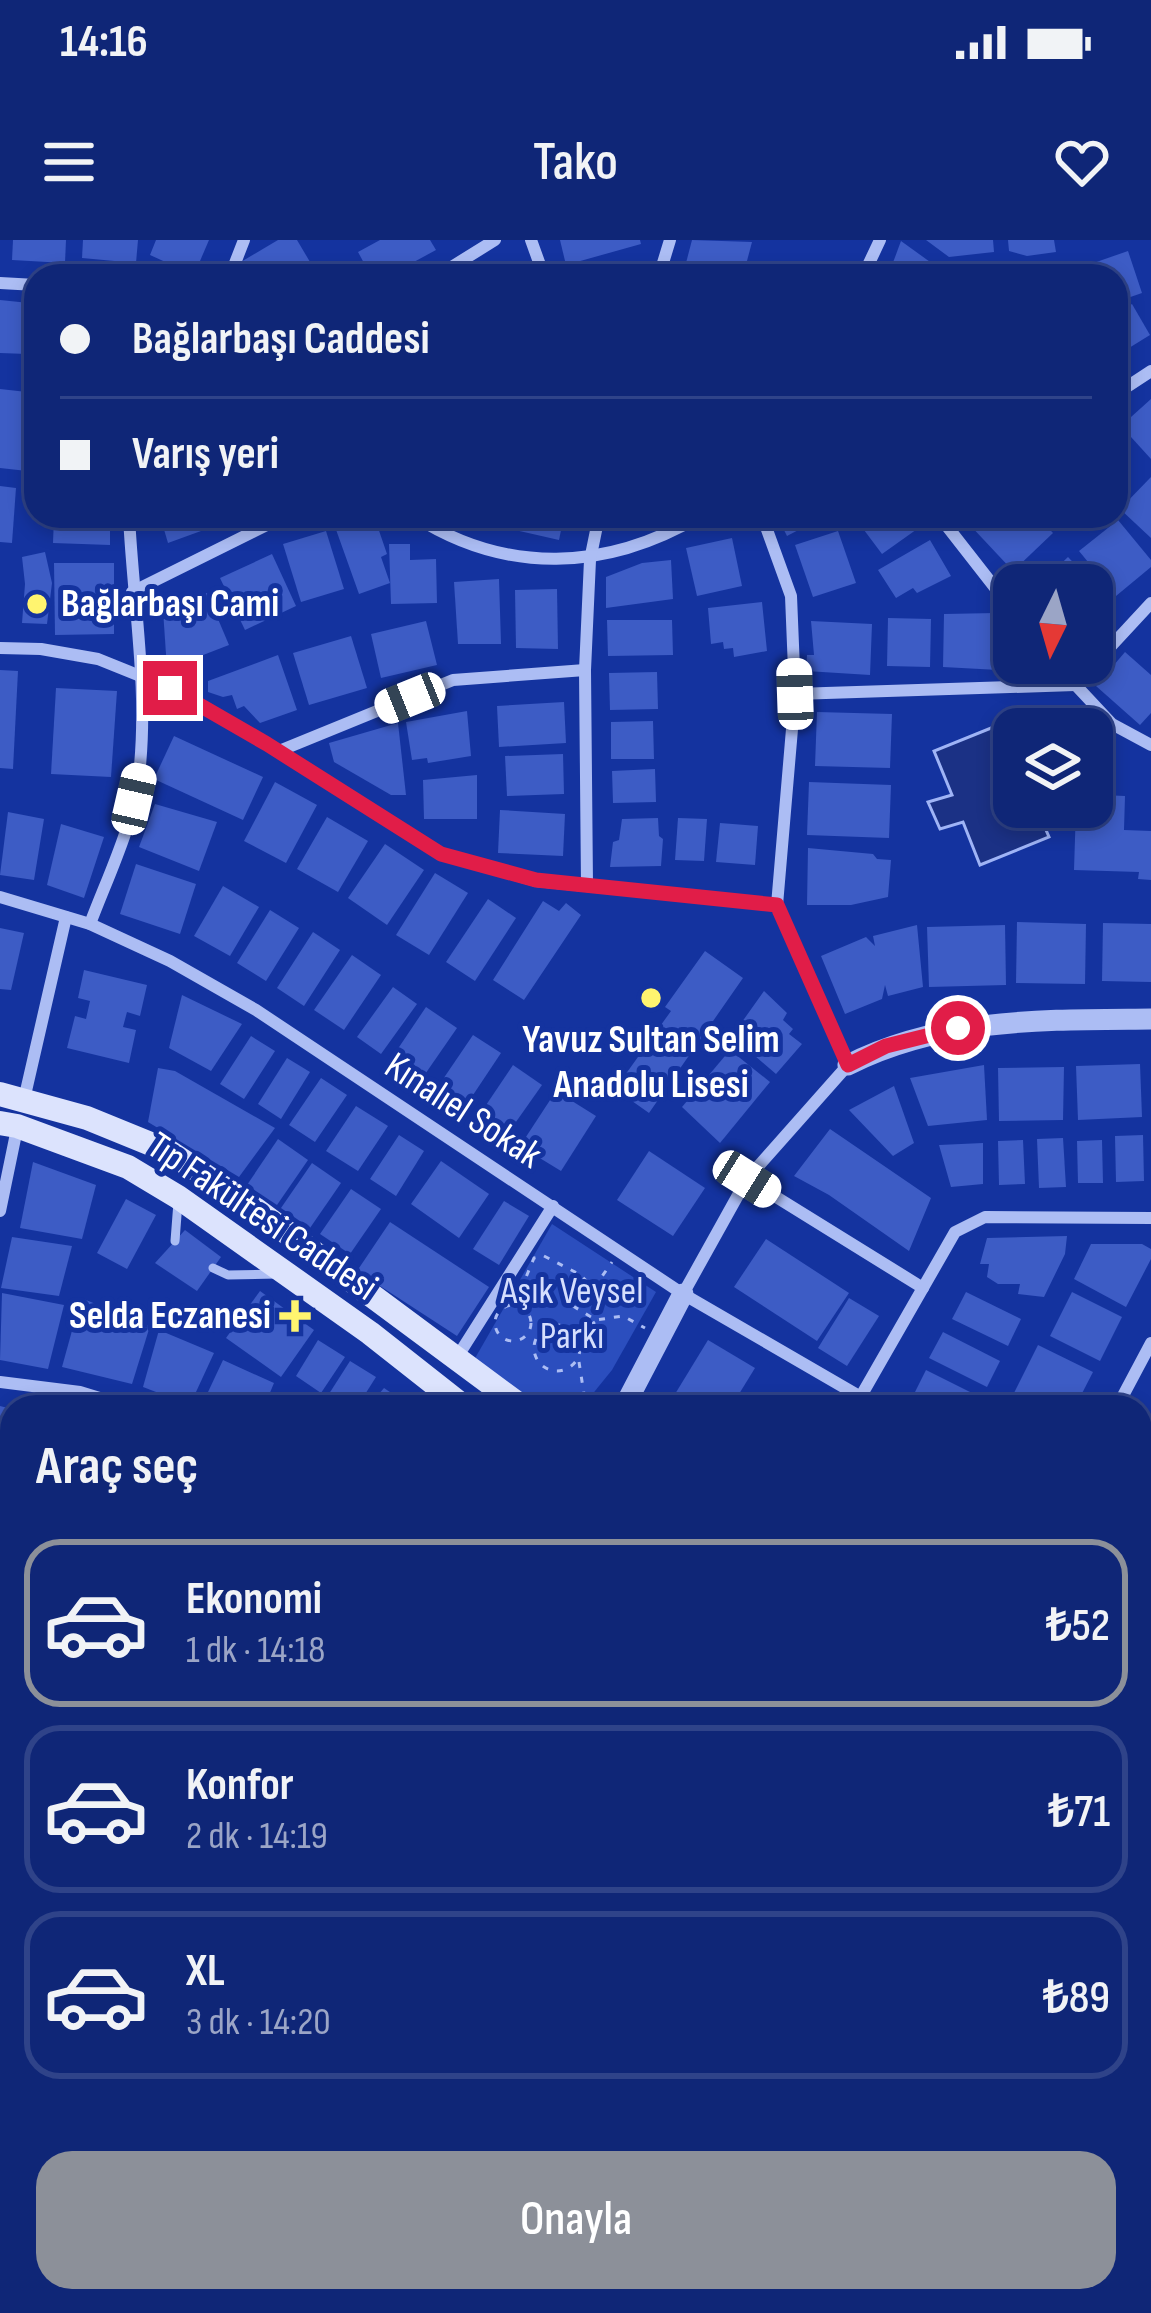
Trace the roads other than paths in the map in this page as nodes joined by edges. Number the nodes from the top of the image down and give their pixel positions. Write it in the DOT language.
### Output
graph roads {
  1 [pos="495,240"];
  2 [pos="456,264"];
  3 [pos="129,528"];
  4 [pos="261,528"];
  5 [pos="433,528"];
  6 [pos="597,528"];
  7 [pos="674,528"];
  8 [pos="766,528"];
  9 [pos="948,528"];
  10 [pos="590,560"];
  11 [pos="993,585"];
  12 [pos="132,592"];
  13 [pos="1151,603"];
  14 [pos="0,648"];
  15 [pos="585,670"];
  16 [pos="140,676"];
  17 [pos="1076,686"];
  18 [pos="795,694"];
  19 [pos="1151,746"];
  20 [pos="279,752"];
  21 [pos="587,885"];
  22 [pos="0,898"];
  23 [pos="777,905"];
  24 [pos="66,917"];
  25 [pos="90,923"];
  26 [pos="1151,1019"];
  27 [pos="848,1065"];
  28 [pos="12,1096"];
  29 [pos="9,1125"];
  30 [pos="747,1179"];
  31 [pos="178,1197"];
  32 [pos="554,1206"];
  33 [pos="0,1211"];
  34 [pos="1151,1219"];
  35 [pos="175,1241"];
  36 [pos="213,1268"];
  37 [pos="290,1274"];
  38 [pos="923,1288"];
  39 [pos="683,1294"];
  40 [pos="1151,1343"];
  41 [pos="456,1359"];
  42 [pos="1145,1374"];
  43 [pos="0,1382"];
  44 [pos="90,1395"];
  45 [pos="448,1395"];
  46 [pos="506,1395"];
  47 [pos="630,1395"];
  48 [pos="860,1395"];
  49 [pos="863,1395"];
  1 -- 2 [label="street"];
  3 -- 12 [label="street"];
  4 -- 12 [label="street"];
  5 -- 10 [label="street"];
  6 -- 10 [label="street"];
  7 -- 10 [label="street"];
  8 -- 18 [label="street"];
  9 -- 11 [label="street"];
  10 -- 15 [label="street"];
  12 -- 16 [label="street"];
  13 -- 17 [label="street"];
  14 -- 16 [label="street"];
  15 -- 20 [label="street"];
  15 -- 21 [label="street"];
  16 -- 20 [label="street"];
  16 -- 25 [label="street"];
  17 -- 18 [label="street"];
  17 -- 19 [label="street"];
  18 -- 23 [label="street"];
  20 -- 21 [label="street"];
  21 -- 23 [label="street"];
  22 -- 24 [label="street, Kınalıel Sokak"];
  23 -- 27 [label="street"];
  24 -- 25 [label="street, Kınalıel Sokak"];
  24 -- 28 [label="street"];
  25 -- 32 [label="street, Kınalıel Sokak"];
  26 -- 27 [label="street"];
  27 -- 30 [label="street"];
  28 -- 29 [label="street"];
  28 -- 41 [label="main road"];
  29 -- 31 [label="main road, Tıp Fakültesi Caddesi"];
  29 -- 33 [label="street"];
  30 -- 38 [label="street"];
  30 -- 39 [label="street"];
  31 -- 35 [label="lane"];
  31 -- 37 [label="main road, Tıp Fakültesi Caddesi"];
  32 -- 39 [label="street, Kınalıel Sokak"];
  32 -- 41 [label="street"];
  34 -- 38 [label="street"];
  36 -- 37 [label="lane"];
  37 -- 45 [label="main road, Tıp Fakültesi Caddesi"];
  38 -- 49 [label="street"];
  39 -- 47 [label="street"];
  39 -- 48 [label="street, Kınalıel Sokak"];
  40 -- 42 [label="street"];
  41 -- 46 [label="main road"];
  43 -- 44 [label="street"];
}
